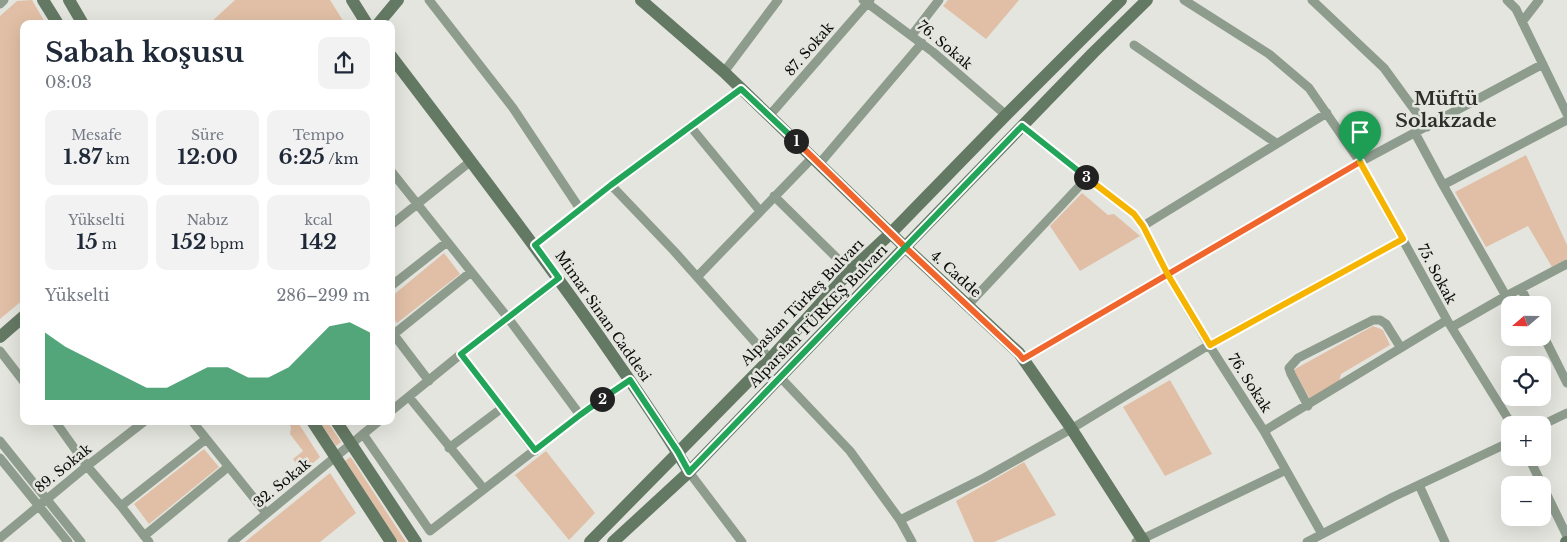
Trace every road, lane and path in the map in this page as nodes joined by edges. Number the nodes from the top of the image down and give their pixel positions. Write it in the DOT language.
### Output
graph roads {
  1 [pos="4,0"];
  2 [pos="43,0"];
  3 [pos="68,0"];
  4 [pos="352,0"];
  5 [pos="398,0"];
  6 [pos="429,0"];
  7 [pos="641,0"];
  8 [pos="778,0"];
  9 [pos="939,0"];
  10 [pos="1122,0"];
  11 [pos="1147,0"];
  12 [pos="1184,0"];
  13 [pos="1312,0"];
  14 [pos="1507,0"];
  15 [pos="1539,0"];
  16 [pos="867,1"];
  17 [pos="0,4"];
  18 [pos="56,20"];
  19 [pos="80,20"];
  20 [pos="364,20"];
  21 [pos="381,20"];
  22 [pos="1522,22"];
  23 [pos="912,35"];
  24 [pos="922,44"];
  25 [pos="1134,45"];
  26 [pos="395,61"];
  27 [pos="1543,64"];
  28 [pos="724,72"];
  29 [pos="741,89"];
  30 [pos="1327,113"];
  31 [pos="1567,114"];
  32 [pos="1006,115"];
  33 [pos="769,116"];
  34 [pos="1567,120"];
  35 [pos="690,126"];
  36 [pos="1022,126"];
  37 [pos="1427,127"];
  38 [pos="1415,133"];
  39 [pos="1276,144"];
  40 [pos="816,160"];
  41 [pos="471,161"];
  42 [pos="1360,162"];
  43 [pos="395,176"];
  44 [pos="1087,178"];
  45 [pos="611,185"];
  46 [pos="1443,185"];
  47 [pos="774,196"];
  48 [pos="418,204"];
  49 [pos="580,209"];
  50 [pos="760,211"];
  51 [pos="395,222"];
  52 [pos="1143,226"];
  53 [pos="890,233"];
  54 [pos="1403,239"];
  55 [pos="447,242"];
  56 [pos="535,245"];
  57 [pos="905,247"];
  58 [pos="1567,264"];
  59 [pos="850,271"];
  60 [pos="472,272"];
  61 [pos="1168,275"];
  62 [pos="697,277"];
  63 [pos="559,278"];
  64 [pos="395,283"];
  65 [pos="1521,288"];
  66 [pos="1506,296"];
  67 [pos="1525,296"];
  68 [pos="1501,298"];
  69 [pos="968,305"];
  70 [pos="508,318"];
  71 [pos="20,320"];
  72 [pos="1449,324"];
  73 [pos="395,330"];
  74 [pos="395,335"];
  75 [pos="0,337"];
  76 [pos="1210,345"];
  77 [pos="1548,346"];
  78 [pos="1401,348"];
  79 [pos="0,351"];
  80 [pos="461,354"];
  81 [pos="770,358"];
  82 [pos="1023,359"];
  83 [pos="20,377"];
  84 [pos="780,377"];
  85 [pos="630,380"];
  86 [pos="429,381"];
  87 [pos="1567,383"];
  88 [pos="409,397"];
  89 [pos="1308,406"];
  90 [pos="395,408"];
  91 [pos="502,408"];
  92 [pos="1567,413"];
  93 [pos="580,415"];
  94 [pos="1506,416"];
  95 [pos="1551,421"];
  96 [pos="59,425"];
  97 [pos="140,425"];
  98 [pos="195,425"];
  99 [pos="315,425"];
  100 [pos="338,425"];
  101 [pos="374,425"];
  102 [pos="1071,430"];
  103 [pos="1264,431"];
  104 [pos="363,434"];
  105 [pos="206,439"];
  106 [pos="0,440"];
  107 [pos="350,445"];
  108 [pos="1501,446"];
  109 [pos="449,448"];
  110 [pos="535,450"];
  111 [pos="678,452"];
  112 [pos="335,457"];
  113 [pos="0,458"];
  114 [pos="87,466"];
  115 [pos="1533,466"];
  116 [pos="228,467"];
  117 [pos="1286,470"];
  118 [pos="689,472"];
  119 [pos="1418,485"];
  120 [pos="484,489"];
  121 [pos="47,499"];
  122 [pos="38,506"];
  123 [pos="121,506"];
  124 [pos="266,513"];
  125 [pos="900,520"];
  126 [pos="1322,534"];
  127 [pos="1567,536"];
  128 [pos="0,538"];
  129 [pos="146,539"];
  130 [pos="1140,541"];
  131 [pos="68,542"];
  132 [pos="81,542"];
  133 [pos="232,542"];
  134 [pos="391,542"];
  135 [pos="416,542"];
  136 [pos="590,542"];
  137 [pos="613,542"];
  138 [pos="742,542"];
  139 [pos="912,542"];
  140 [pos="1307,542"];
  141 [pos="1445,542"];
  1 -- 17 [label="street"];
  2 -- 18 [label="main road"];
  3 -- 19 [label="main road"];
  4 -- 20 [label="main road"];
  5 -- 21 [label="main road"];
  6 -- 49 [label="street"];
  7 -- 28 [label="main road, 4. Cadde"];
  8 -- 28 [label="street"];
  9 -- 23 [label="street"];
  10 -- 32 [label="main road, Alpaslan Türkeş Bulvarı"];
  11 -- 36 [label="main road, Alparslan TÜRKEŞ Bulvarı"];
  12 -- 30 [label="street, 75. Sokak"];
  13 -- 37 [label="street"];
  14 -- 22 [label="street"];
  15 -- 22 [label="street"];
  16 -- 23 [label="street, 76. Sokak"];
  16 -- 33 [label="street, 87. Sokak"];
  22 -- 27 [label="street"];
  23 -- 24 [label="street, 76. Sokak"];
  24 -- 32 [label="street, 76. Sokak"];
  24 -- 40 [label="street"];
  25 -- 39 [label="street"];
  26 -- 41 [label="main road, Mimar Sinan Caddesi"];
  27 -- 31 [label="street"];
  27 -- 37 [label="street"];
  28 -- 29 [label="main road, 4. Cadde"];
  29 -- 33 [label="main road, 4. Cadde"];
  29 -- 35 [label="street"];
  30 -- 39 [label="street"];
  30 -- 42 [label="street, 75. Sokak"];
  32 -- 53 [label="main road, Alpaslan Türkeş Bulvarı"];
  33 -- 40 [label="main road, 4. Cadde"];
  34 -- 46 [label="street"];
  35 -- 45 [label="street"];
  35 -- 50 [label="street"];
  36 -- 44 [label="street, 76. Sokak"];
  36 -- 57 [label="main road, Alparslan TÜRKEŞ Bulvarı"];
  37 -- 38 [label="street"];
  38 -- 42 [label="street"];
  38 -- 46 [label="street"];
  39 -- 52 [label="street"];
  40 -- 47 [label="street"];
  40 -- 53 [label="main road, 4. Cadde"];
  41 -- 48 [label="street"];
  41 -- 56 [label="main road, Mimar Sinan Caddesi"];
  42 -- 54 [label="street, 75. Sokak"];
  42 -- 61 [label="street"];
  43 -- 48 [label="street"];
  44 -- 52 [label="street, 76. Sokak"];
  44 -- 69 [label="street"];
  45 -- 49 [label="street"];
  45 -- 62 [label="street"];
  46 -- 66 [label="street"];
  47 -- 50 [label="street"];
  47 -- 59 [label="street"];
  48 -- 51 [label="street"];
  48 -- 55 [label="street"];
  49 -- 56 [label="street"];
  50 -- 62 [label="street"];
  52 -- 61 [label="street, 76. Sokak"];
  53 -- 57 [label="main road, 4. Cadde"];
  53 -- 59 [label="main road, Alpaslan Türkeş Bulvarı"];
  54 -- 72 [label="street, 75. Sokak"];
  54 -- 76 [label="street"];
  55 -- 60 [label="street"];
  55 -- 64 [label="street"];
  56 -- 63 [label="main road, Mimar Sinan Caddesi"];
  57 -- 69 [label="main road, 4. Cadde"];
  57 -- 84 [label="main road, Alparslan TÜRKEŞ Bulvarı"];
  58 -- 65 [label="street"];
  59 -- 81 [label="main road, Alpaslan Türkeş Bulvarı"];
  60 -- 70 [label="street"];
  60 -- 73 [label="street"];
  61 -- 76 [label="street, 76. Sokak"];
  61 -- 82 [label="street"];
  62 -- 81 [label="street"];
  63 -- 70 [label="street"];
  63 -- 85 [label="main road, Mimar Sinan Caddesi"];
  65 -- 66 [label="street"];
  65 -- 67 [label="street"];
  68 -- 72 [label="street"];
  69 -- 82 [label="main road, 4. Cadde"];
  70 -- 80 [label="street"];
  70 -- 93 [label="street"];
  71 -- 75 [label="main road"];
  72 -- 78 [label="street"];
  72 -- 94 [label="street, 75. Sokak"];
  74 -- 86 [label="street"];
  76 -- 102 [label="street"];
  76 -- 103 [label="street, 76. Sokak"];
  77 -- 87 [label="street"];
  78 -- 89 [label="street"];
  78 -- 89 [label="street"];
  79 -- 83 [label="street"];
  80 -- 86 [label="street"];
  80 -- 91 [label="street"];
  81 -- 111 [label="main road, Alpaslan Türkeş Bulvarı"];
  82 -- 102 [label="main road, 4. Cadde"];
  84 -- 118 [label="main road, Alparslan TÜRKEŞ Bulvarı"];
  84 -- 125 [label="street"];
  85 -- 93 [label="street"];
  85 -- 111 [label="main road, Mimar Sinan Caddesi"];
  86 -- 88 [label="street"];
  88 -- 90 [label="street"];
  88 -- 109 [label="street"];
  89 -- 103 [label="street"];
  91 -- 109 [label="street"];
  91 -- 110 [label="street"];
  92 -- 95 [label="street"];
  93 -- 110 [label="street"];
  96 -- 114 [label="street"];
  97 -- 114 [label="street, 89. Sokak"];
  98 -- 105 [label="street"];
  99 -- 112 [label="main road"];
  100 -- 107 [label="main road"];
  101 -- 104 [label="street, 32. Sokak"];
  102 -- 125 [label="street"];
  102 -- 130 [label="main road, 4. Cadde"];
  103 -- 117 [label="street, 76. Sokak"];
  104 -- 107 [label="street, 32. Sokak"];
  104 -- 120 [label="street"];
  105 -- 116 [label="street"];
  105 -- 123 [label="street"];
  106 -- 121 [label="street"];
  107 -- 112 [label="street, 32. Sokak"];
  107 -- 135 [label="main road"];
  108 -- 119 [label="street"];
  109 -- 120 [label="street"];
  110 -- 120 [label="street"];
  111 -- 118 [label="main road, Mimar Sinan Caddesi"];
  111 -- 136 [label="main road, Alpaslan Türkeş Bulvarı"];
  112 -- 124 [label="street, 32. Sokak"];
  112 -- 134 [label="main road"];
  113 -- 122 [label="street"];
  114 -- 121 [label="street, 89. Sokak"];
  114 -- 123 [label="street"];
  115 -- 127 [label="street"];
  116 -- 124 [label="street"];
  116 -- 129 [label="street"];
  117 -- 126 [label="street, 76. Sokak"];
  117 -- 130 [label="street"];
  118 -- 137 [label="main road, Alparslan TÜRKEŞ Bulvarı"];
  118 -- 138 [label="street"];
  119 -- 126 [label="street"];
  119 -- 141 [label="street"];
  121 -- 122 [label="street, 89. Sokak"];
  121 -- 132 [label="street"];
  122 -- 128 [label="street, 89. Sokak"];
  122 -- 131 [label="street"];
  123 -- 129 [label="street"];
  124 -- 133 [label="street, 32. Sokak"];
  125 -- 139 [label="street"];
  126 -- 140 [label="street"];
}
